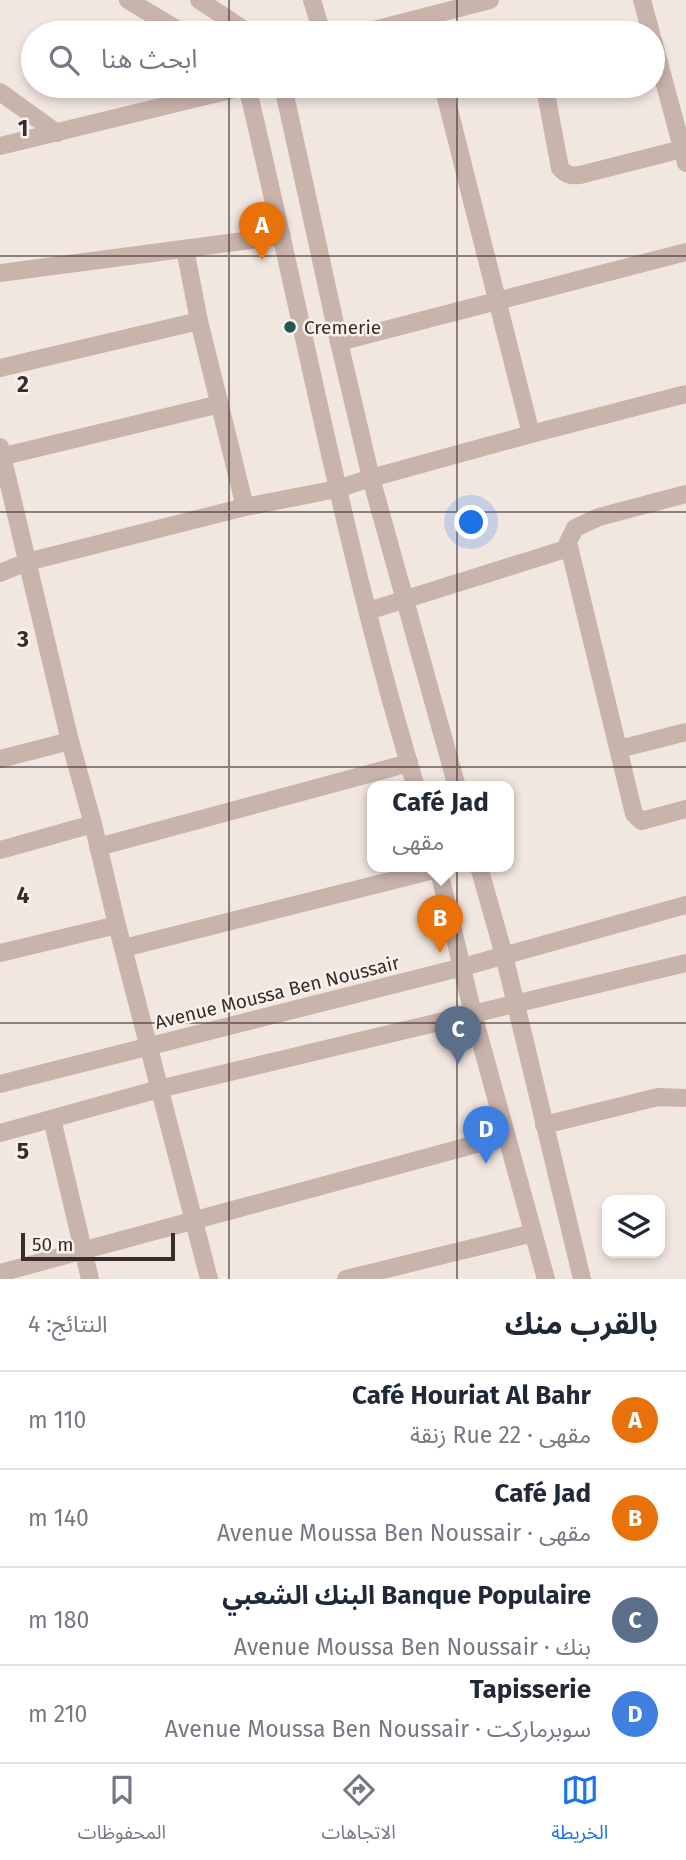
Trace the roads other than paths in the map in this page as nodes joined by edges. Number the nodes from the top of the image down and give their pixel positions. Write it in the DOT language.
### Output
graph roads {
  1 [pos="128,0"];
  2 [pos="199,0"];
  3 [pos="312,0"];
  4 [pos="490,0"];
  5 [pos="642,0"];
  6 [pos="454,4"];
  7 [pos="163,21"];
  8 [pos="231,21"];
  9 [pos="318,21"];
  10 [pos="433,21"];
  11 [pos="648,21"];
  12 [pos="665,85"];
  13 [pos="0,92"];
  14 [pos="198,98"];
  15 [pos="250,98"];
  16 [pos="286,98"];
  17 [pos="446,98"];
  18 [pos="547,98"];
  19 [pos="57,133"];
  20 [pos="0,146"];
  21 [pos="684,156"];
  22 [pos="282,236"];
  23 [pos="185,248"];
  24 [pos="686,252"];
  25 [pos="0,273"];
  26 [pos="497,300"];
  27 [pos="199,321"];
  28 [pos="339,342"];
  29 [pos="0,368"];
  30 [pos="686,394"];
  31 [pos="220,404"];
  32 [pos="531,434"];
  33 [pos="0,454"];
  34 [pos="371,478"];
  35 [pos="337,489"];
  36 [pos="686,494"];
  37 [pos="245,507"];
  38 [pos="568,545"];
  39 [pos="27,562"];
  40 [pos="0,573"];
  41 [pos="405,601"];
  42 [pos="368,611"];
  43 [pos="686,732"];
  44 [pos="70,741"];
  45 [pos="619,749"];
  46 [pos="0,759"];
  47 [pos="409,763"];
  48 [pos="414,781"];
  49 [pos="455,781"];
  50 [pos="686,809"];
  51 [pos="93,824"];
  52 [pos="98,847"];
  53 [pos="0,850"];
  54 [pos="422,872"];
  55 [pos="439,872"];
  56 [pos="480,872"];
  57 [pos="686,905"];
  58 [pos="117,925"];
  59 [pos="124,948"];
  60 [pos="0,953"];
  61 [pos="504,955"];
  62 [pos="686,963"];
  63 [pos="463,967"];
  64 [pos="515,1003"];
  65 [pos="473,1014"];
  66 [pos="150,1046"];
  67 [pos="0,1084"];
  68 [pos="159,1089"];
  69 [pos="686,1098"];
  70 [pos="52,1119"];
  71 [pos="544,1125"];
  72 [pos="0,1133"];
  73 [pos="506,1136"];
  74 [pos="194,1221"];
  75 [pos="533,1233"];
  76 [pos="84,1251"];
  77 [pos="0,1273"];
  78 [pos="90,1279"];
  79 [pos="209,1279"];
  80 [pos="346,1279"];
  81 [pos="546,1279"];
  82 [pos="582,1279"];
  1 -- 7 [label="street"];
  2 -- 8 [label="street"];
  3 -- 9 [label="street"];
  4 -- 6 [label="street"];
  5 -- 11 [label="street"];
  6 -- 10 [label="street"];
  12 -- 21 [label="street"];
  13 -- 19 [label="street"];
  14 -- 19 [label="street"];
  15 -- 22 [label="street"];
  16 -- 28 [label="street"];
  17 -- 26 [label="street"];
  18 -- 21 [label="street"];
  19 -- 20 [label="street"];
  22 -- 23 [label="street"];
  22 -- 35 [label="street"];
  23 -- 25 [label="street"];
  23 -- 27 [label="street"];
  24 -- 26 [label="street"];
  26 -- 28 [label="street"];
  26 -- 32 [label="street"];
  27 -- 29 [label="street"];
  27 -- 31 [label="street"];
  28 -- 34 [label="street"];
  30 -- 32 [label="street"];
  31 -- 33 [label="street"];
  31 -- 37 [label="street"];
  32 -- 34 [label="street"];
  33 -- 39 [label="street"];
  34 -- 35 [label="street"];
  34 -- 41 [label="street"];
  35 -- 37 [label="street"];
  35 -- 42 [label="street"];
  36 -- 38 [label="street"];
  37 -- 39 [label="street"];
  38 -- 41 [label="street"];
  38 -- 45 [label="street"];
  39 -- 40 [label="street"];
  39 -- 44 [label="street"];
  41 -- 42 [label="street"];
  41 -- 49 [label="street"];
  42 -- 47 [label="street"];
  43 -- 45 [label="street"];
  44 -- 46 [label="street"];
  44 -- 51 [label="street"];
  45 -- 50 [label="street"];
  47 -- 48 [label="street"];
  47 -- 52 [label="street"];
  51 -- 52 [label="street"];
  51 -- 53 [label="street"];
  52 -- 58 [label="street"];
  54 -- 59 [label="street"];
  55 -- 63 [label="street"];
  56 -- 61 [label="street"];
  57 -- 61 [label="street, Avenue Moussa Ben Noussair"];
  58 -- 59 [label="street"];
  58 -- 60 [label="street"];
  59 -- 66 [label="street"];
  61 -- 63 [label="street, Avenue Moussa Ben Noussair"];
  61 -- 64 [label="street"];
  62 -- 64 [label="street"];
  63 -- 65 [label="street"];
  63 -- 66 [label="street, Avenue Moussa Ben Noussair"];
  64 -- 65 [label="street"];
  64 -- 71 [label="street"];
  65 -- 68 [label="street"];
  65 -- 73 [label="street"];
  66 -- 67 [label="street, Avenue Moussa Ben Noussair"];
  66 -- 68 [label="street"];
  68 -- 70 [label="street"];
  68 -- 74 [label="street"];
  69 -- 71 [label="street"];
  70 -- 72 [label="street"];
  70 -- 76 [label="street"];
  71 -- 82 [label="street"];
  73 -- 74 [label="street"];
  73 -- 75 [label="street"];
  74 -- 76 [label="street"];
  74 -- 79 [label="street"];
  75 -- 80 [label="street"];
  75 -- 81 [label="street"];
  76 -- 77 [label="street"];
  76 -- 78 [label="street"];
}
